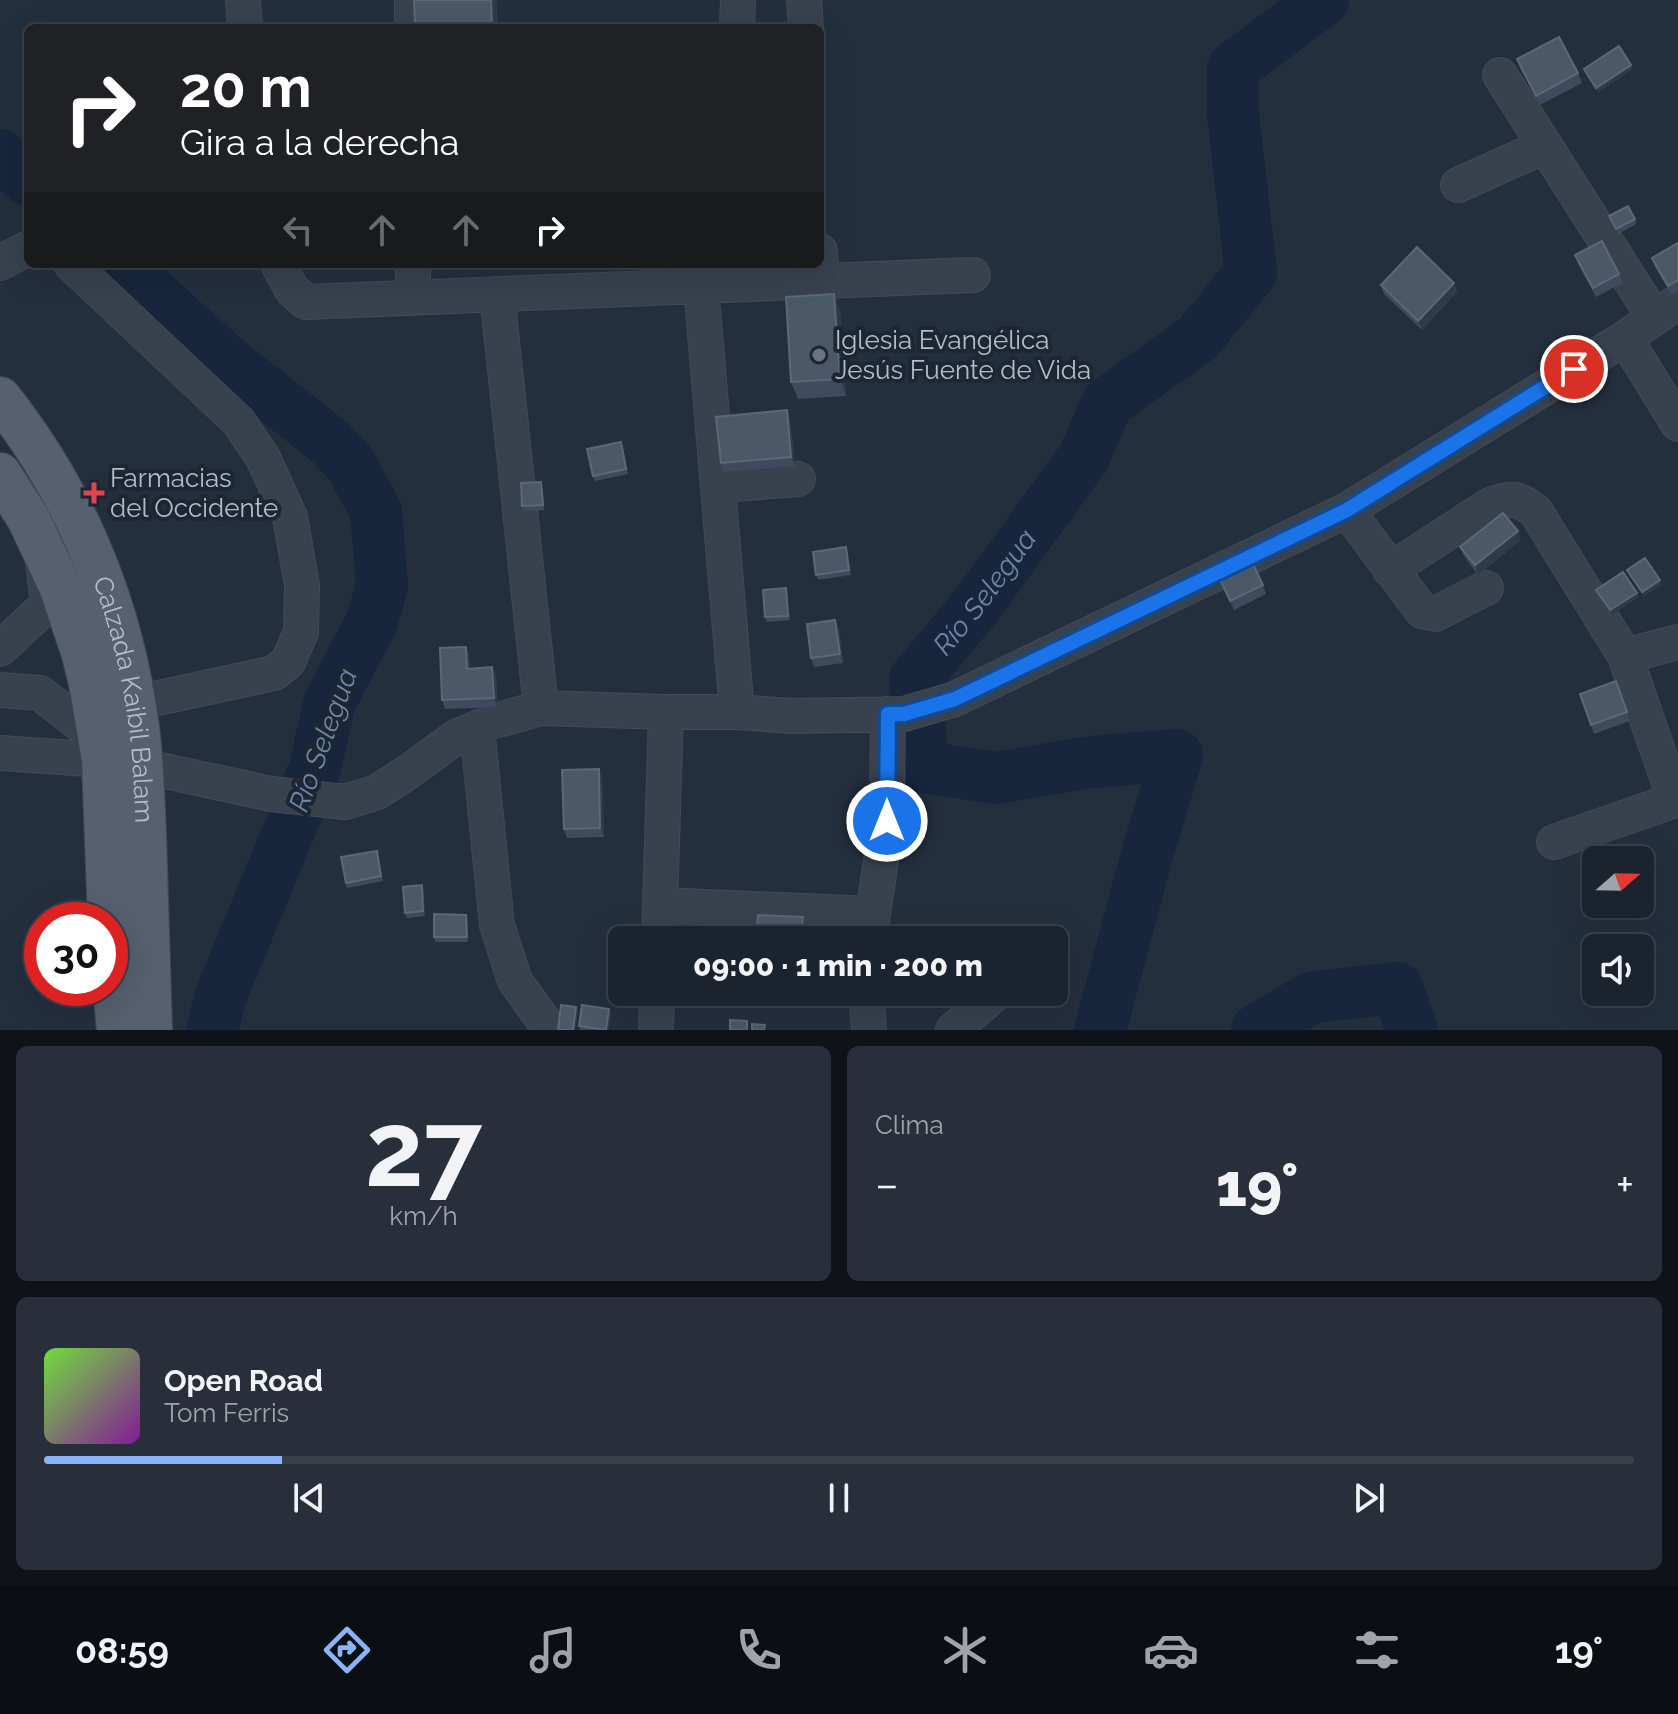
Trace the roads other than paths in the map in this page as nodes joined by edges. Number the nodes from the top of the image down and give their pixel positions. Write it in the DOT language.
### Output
graph roads {
  1 [pos="243,0"];
  2 [pos="412,0"];
  3 [pos="738,0"];
  4 [pos="804,0"];
  5 [pos="245,24"];
  6 [pos="412,24"];
  7 [pos="737,24"];
  8 [pos="806,24"];
  9 [pos="1500,75"];
  10 [pos="1545,146"];
  11 [pos="1458,185"];
  12 [pos="24,250"];
  13 [pos="0,263"];
  14 [pos="824,266"];
  15 [pos="75,268"];
  16 [pos="280,268"];
  17 [pos="413,268"];
  18 [pos="809,268"];
  19 [pos="973,275"];
  20 [pos="701,286"];
  21 [pos="497,294"];
  22 [pos="413,298"];
  23 [pos="1666,309"];
  24 [pos="1625,338"];
  25 [pos="0,398"];
  26 [pos="1678,424"];
  27 [pos="0,474"];
  28 [pos="798,479"];
  29 [pos="719,485"];
  30 [pos="1347,510"];
  31 [pos="41,546"];
  32 [pos="1390,570"];
  33 [pos="1486,588"];
  34 [pos="1678,642"];
  35 [pos="0,649"];
  36 [pos="1625,656"];
  37 [pos="0,690"];
  38 [pos="135,703"];
  39 [pos="541,708"];
  40 [pos="666,712"];
  41 [pos="737,712"];
  42 [pos="896,714"];
  43 [pos="477,728"];
  44 [pos="0,753"];
  45 [pos="115,755"];
  46 [pos="1676,800"];
  47 [pos="1554,842"];
  48 [pos="110,902"];
  49 [pos="660,905"];
  50 [pos="659,926"];
  51 [pos="861,926"];
  52 [pos="871,926"];
  53 [pos="116,1006"];
  54 [pos="657,1006"];
  55 [pos="867,1006"];
  56 [pos="981,1006"];
  57 [pos="544,1021"];
  58 [pos="118,1030"];
  59 [pos="151,1030"];
  60 [pos="656,1030"];
  61 [pos="869,1030"];
  62 [pos="953,1030"];
  1 -- 5 [label="street"];
  2 -- 6 [label="street"];
  3 -- 7 [label="street"];
  4 -- 8 [label="street"];
  9 -- 10 [label="street"];
  10 -- 11 [label="street"];
  10 -- 23 [label="street"];
  12 -- 13 [label="street"];
  14 -- 19 [label="street"];
  15 -- 38 [label="street"];
  16 -- 22 [label="street"];
  17 -- 22 [label="street"];
  18 -- 20 [label="street"];
  20 -- 21 [label="street"];
  20 -- 29 [label="street"];
  21 -- 22 [label="street"];
  21 -- 39 [label="street"];
  23 -- 24 [label="street"];
  24 -- 26 [label="street"];
  24 -- 30 [label="street"];
  25 -- 38 [label="main road, Calzada Kaibil Balam"];
  27 -- 31 [label="main road, Calzada Kaibil Balam"];
  28 -- 29 [label="street"];
  29 -- 41 [label="street"];
  30 -- 32 [label="street"];
  30 -- 42 [label="street"];
  31 -- 35 [label="street"];
  31 -- 45 [label="main road, Calzada Kaibil Balam"];
  32 -- 33 [label="street"];
  32 -- 36 [label="street"];
  34 -- 36 [label="street"];
  36 -- 46 [label="street"];
  37 -- 45 [label="street"];
  38 -- 45 [label="main road, Calzada Kaibil Balam"];
  39 -- 40 [label="street"];
  39 -- 43 [label="street"];
  40 -- 41 [label="street"];
  40 -- 49 [label="street"];
  41 -- 42 [label="street"];
  42 -- 52 [label="street"];
  43 -- 45 [label="street"];
  43 -- 57 [label="street"];
  44 -- 45 [label="street"];
  45 -- 48 [label="main road, Calzada Kaibil Balam"];
  45 -- 59 [label="main road, Calzada Kaibil Balam"];
  46 -- 47 [label="street"];
  49 -- 50 [label="street"];
  49 -- 51 [label="street"];
  53 -- 58 [label="main road"];
  54 -- 60 [label="street"];
  55 -- 61 [label="street"];
  56 -- 62 [label="street"];
}
